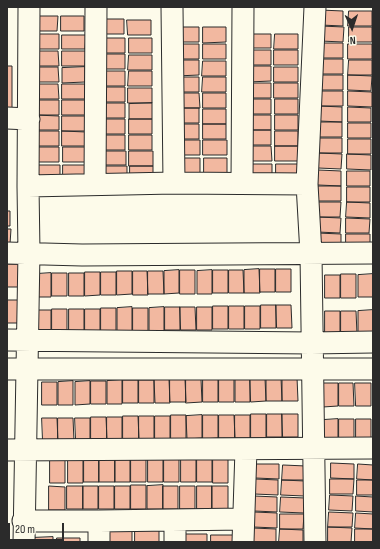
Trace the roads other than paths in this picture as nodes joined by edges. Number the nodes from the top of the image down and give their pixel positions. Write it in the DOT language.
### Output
graph roads {
  1 [pos="29,7"];
  2 [pos="96,7"];
  3 [pos="172,7"];
  4 [pos="243,7"];
  5 [pos="314,7"];
  6 [pos="7,118"];
  7 [pos="29,119"];
  8 [pos="174,182"];
  9 [pos="242,183"];
  10 [pos="95,184"];
  11 [pos="307,184"];
  12 [pos="28,186"];
  13 [pos="29,252"];
  14 [pos="7,253"];
  15 [pos="373,253"];
  16 [pos="311,254"];
  17 [pos="17,340"];
  18 [pos="373,342"];
  19 [pos="311,343"];
  20 [pos="16,368"];
  21 [pos="373,369"];
  22 [pos="313,370"];
  23 [pos="314,448"];
  24 [pos="373,448"];
  25 [pos="246,449"];
  26 [pos="16,450"];
  27 [pos="244,519"];
  28 [pos="175,520"];
  29 [pos="23,521"];
  30 [pos="99,521"];
  31 [pos="24,542"];
  32 [pos="99,542"];
  33 [pos="175,542"];
  34 [pos="243,542"];
  35 [pos="315,542"];
  1 -- 7 [label="street"];
  2 -- 10 [label="street"];
  3 -- 8 [label="street"];
  4 -- 9 [label="street"];
  5 -- 11 [label="street"];
  6 -- 7 [label="street"];
  7 -- 12 [label="street"];
  8 -- 9 [label="street"];
  8 -- 10 [label="street"];
  9 -- 11 [label="street"];
  10 -- 12 [label="street"];
  11 -- 16 [label="street"];
  12 -- 13 [label="street"];
  13 -- 14 [label="street"];
  13 -- 16 [label="street"];
  13 -- 17 [label="street"];
  15 -- 16 [label="street"];
  16 -- 19 [label="street"];
  17 -- 19 [label="street"];
  17 -- 20 [label="street"];
  18 -- 19 [label="street"];
  19 -- 22 [label="street"];
  20 -- 22 [label="street"];
  20 -- 26 [label="street"];
  21 -- 22 [label="street"];
  22 -- 23 [label="street"];
  23 -- 24 [label="street"];
  23 -- 25 [label="street"];
  23 -- 35 [label="street"];
  25 -- 26 [label="street"];
  25 -- 27 [label="street"];
  26 -- 29 [label="street"];
  27 -- 28 [label="street"];
  27 -- 34 [label="street"];
  28 -- 30 [label="street"];
  28 -- 33 [label="street"];
  29 -- 30 [label="street"];
  29 -- 31 [label="street"];
  30 -- 32 [label="street"];
}
